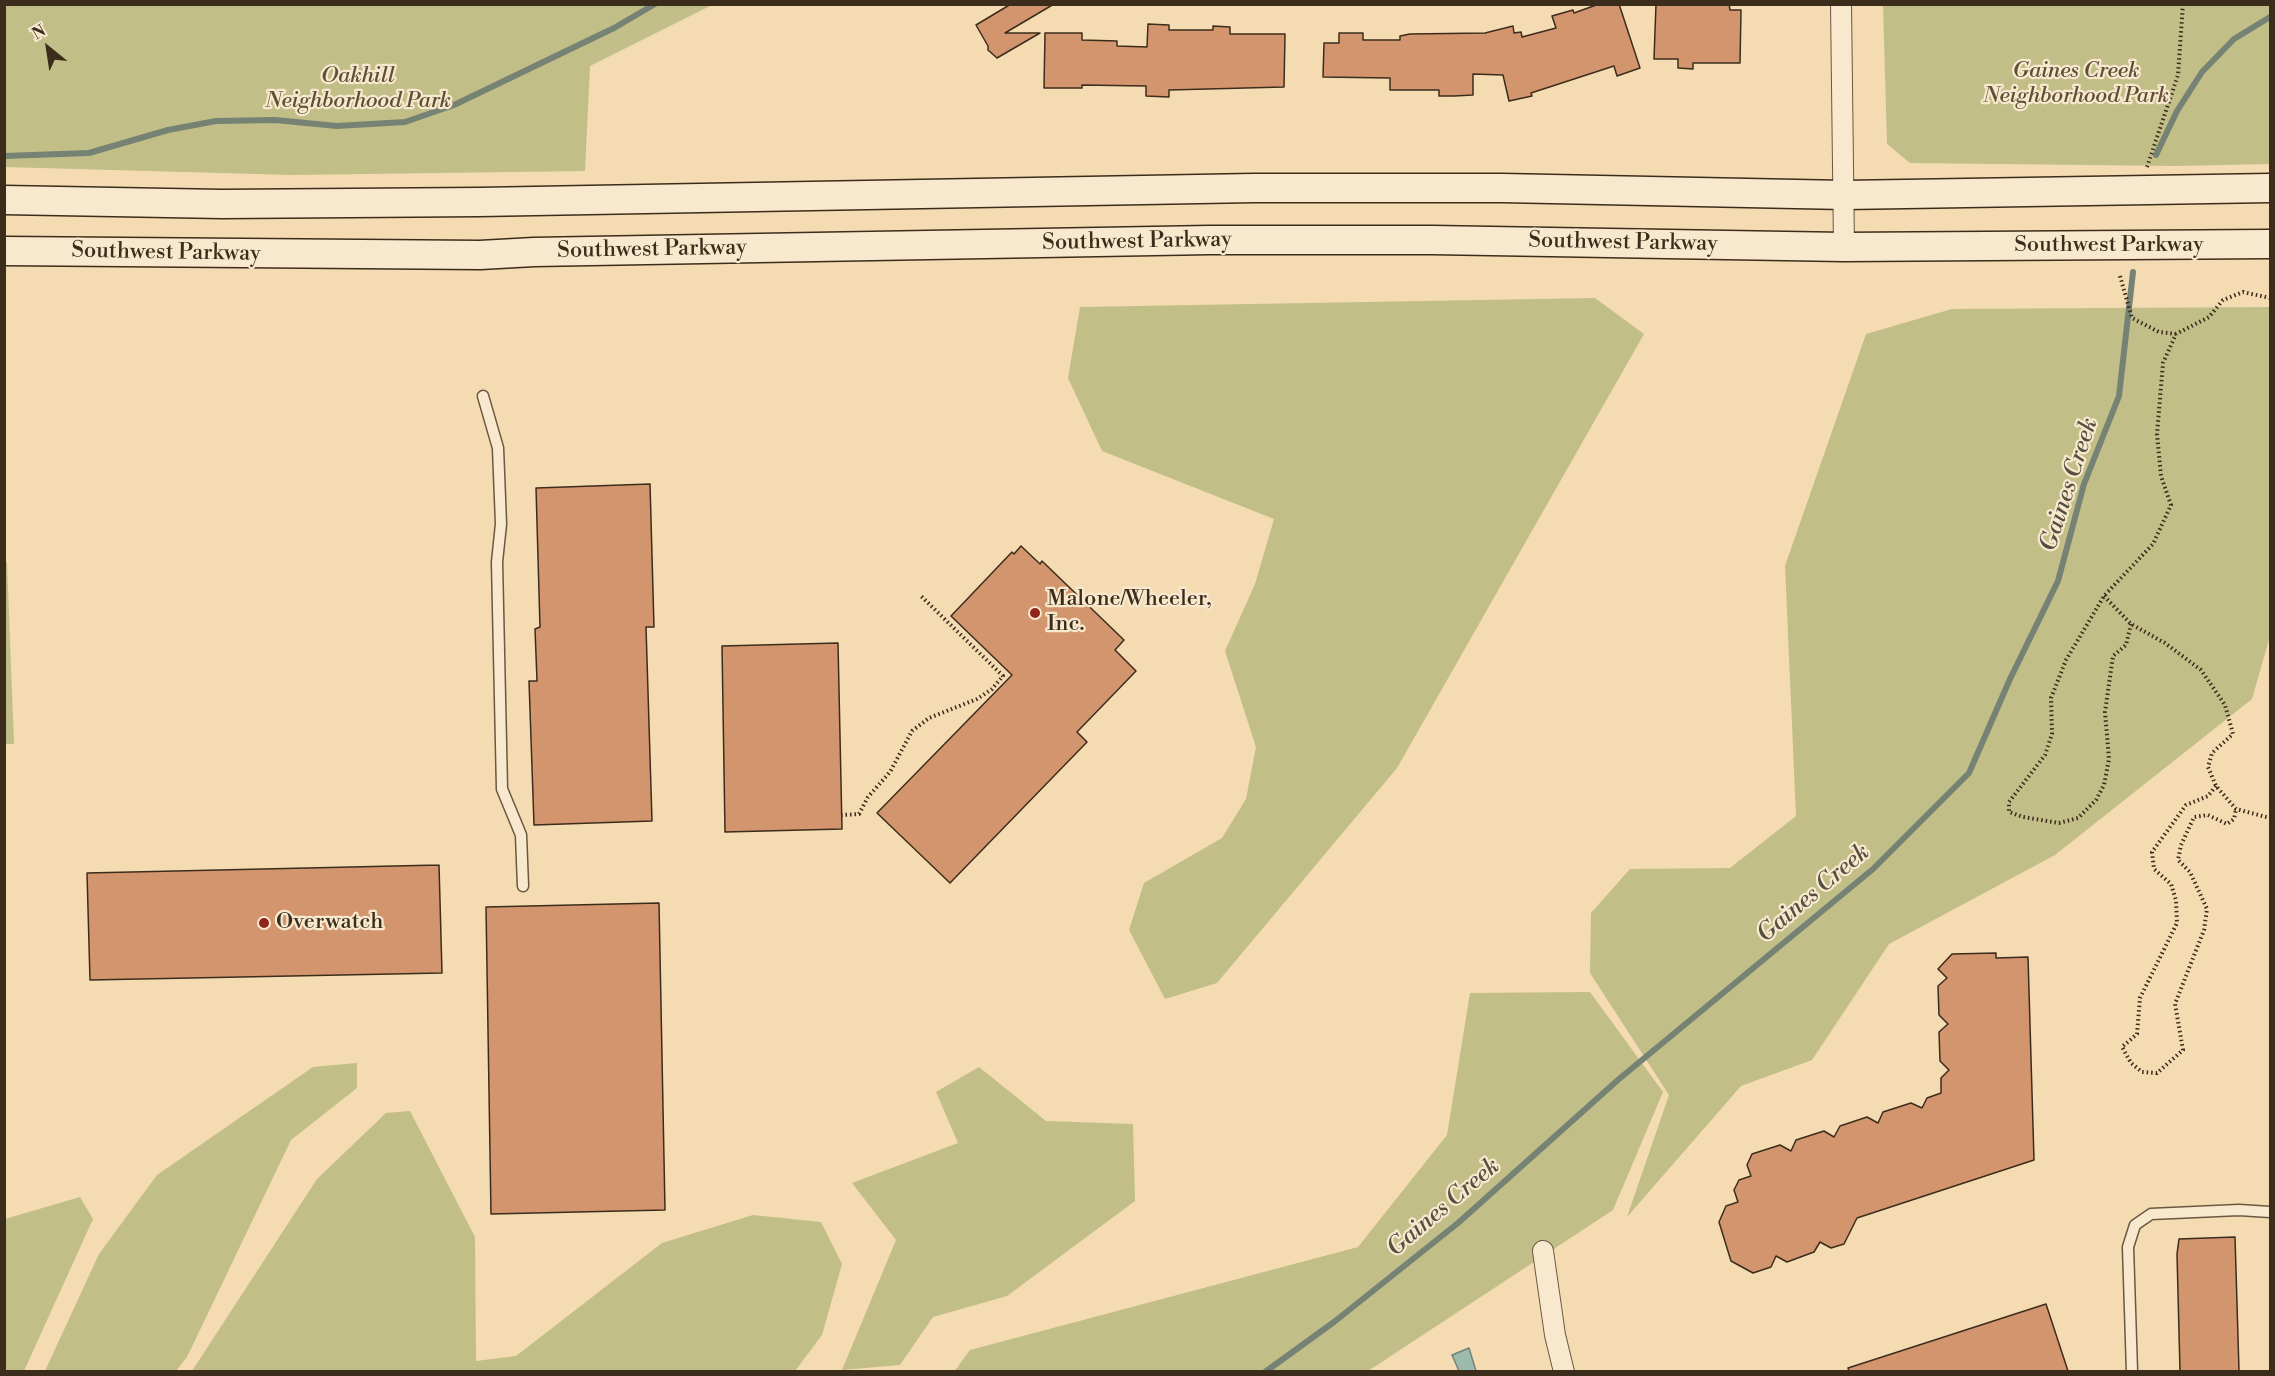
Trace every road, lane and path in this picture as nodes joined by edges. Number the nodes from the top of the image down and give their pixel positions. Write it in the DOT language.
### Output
graph roads {
  1 [pos="1841,4"];
  2 [pos="2183,4"];
  3 [pos="2147,167"];
  4 [pos="2271,188"];
  5 [pos="1845,195"];
  6 [pos="4,200"];
  7 [pos="2271,244"];
  8 [pos="1844,247"];
  9 [pos="4,251"];
  10 [pos="2120,276"];
  11 [pos="2271,298"];
  12 [pos="2176,334"];
  13 [pos="483,396"];
  14 [pos="921,596"];
  15 [pos="2104,596"];
  16 [pos="2131,624"];
  17 [pos="2216,786"];
  18 [pos="2236,809"];
  19 [pos="841,815"];
  20 [pos="2271,818"];
  21 [pos="523,886"];
  22 [pos="2271,1212"];
  23 [pos="1542,1251"];
  24 [pos="1564,1371"];
  25 [pos="2132,1371"];
  1 -- 5 [label="street"];
  2 -- 3 [label="path"];
  4 -- 5 [label="main road"];
  5 -- 6 [label="main road"];
  5 -- 8 [label="street"];
  7 -- 8 [label="main road, Southwest Parkway"];
  8 -- 9 [label="main road, Southwest Parkway"];
  10 -- 12 [label="path"];
  11 -- 12 [label="path"];
  12 -- 15 [label="path"];
  13 -- 21 [label="lane"];
  14 -- 19 [label="path"];
  15 -- 16 [label="path"];
  15 -- 16 [label="path"];
  16 -- 17 [label="path"];
  17 -- 18 [label="path"];
  17 -- 18 [label="path"];
  18 -- 20 [label="path"];
  22 -- 25 [label="lane"];
  23 -- 24 [label="street"];
}
